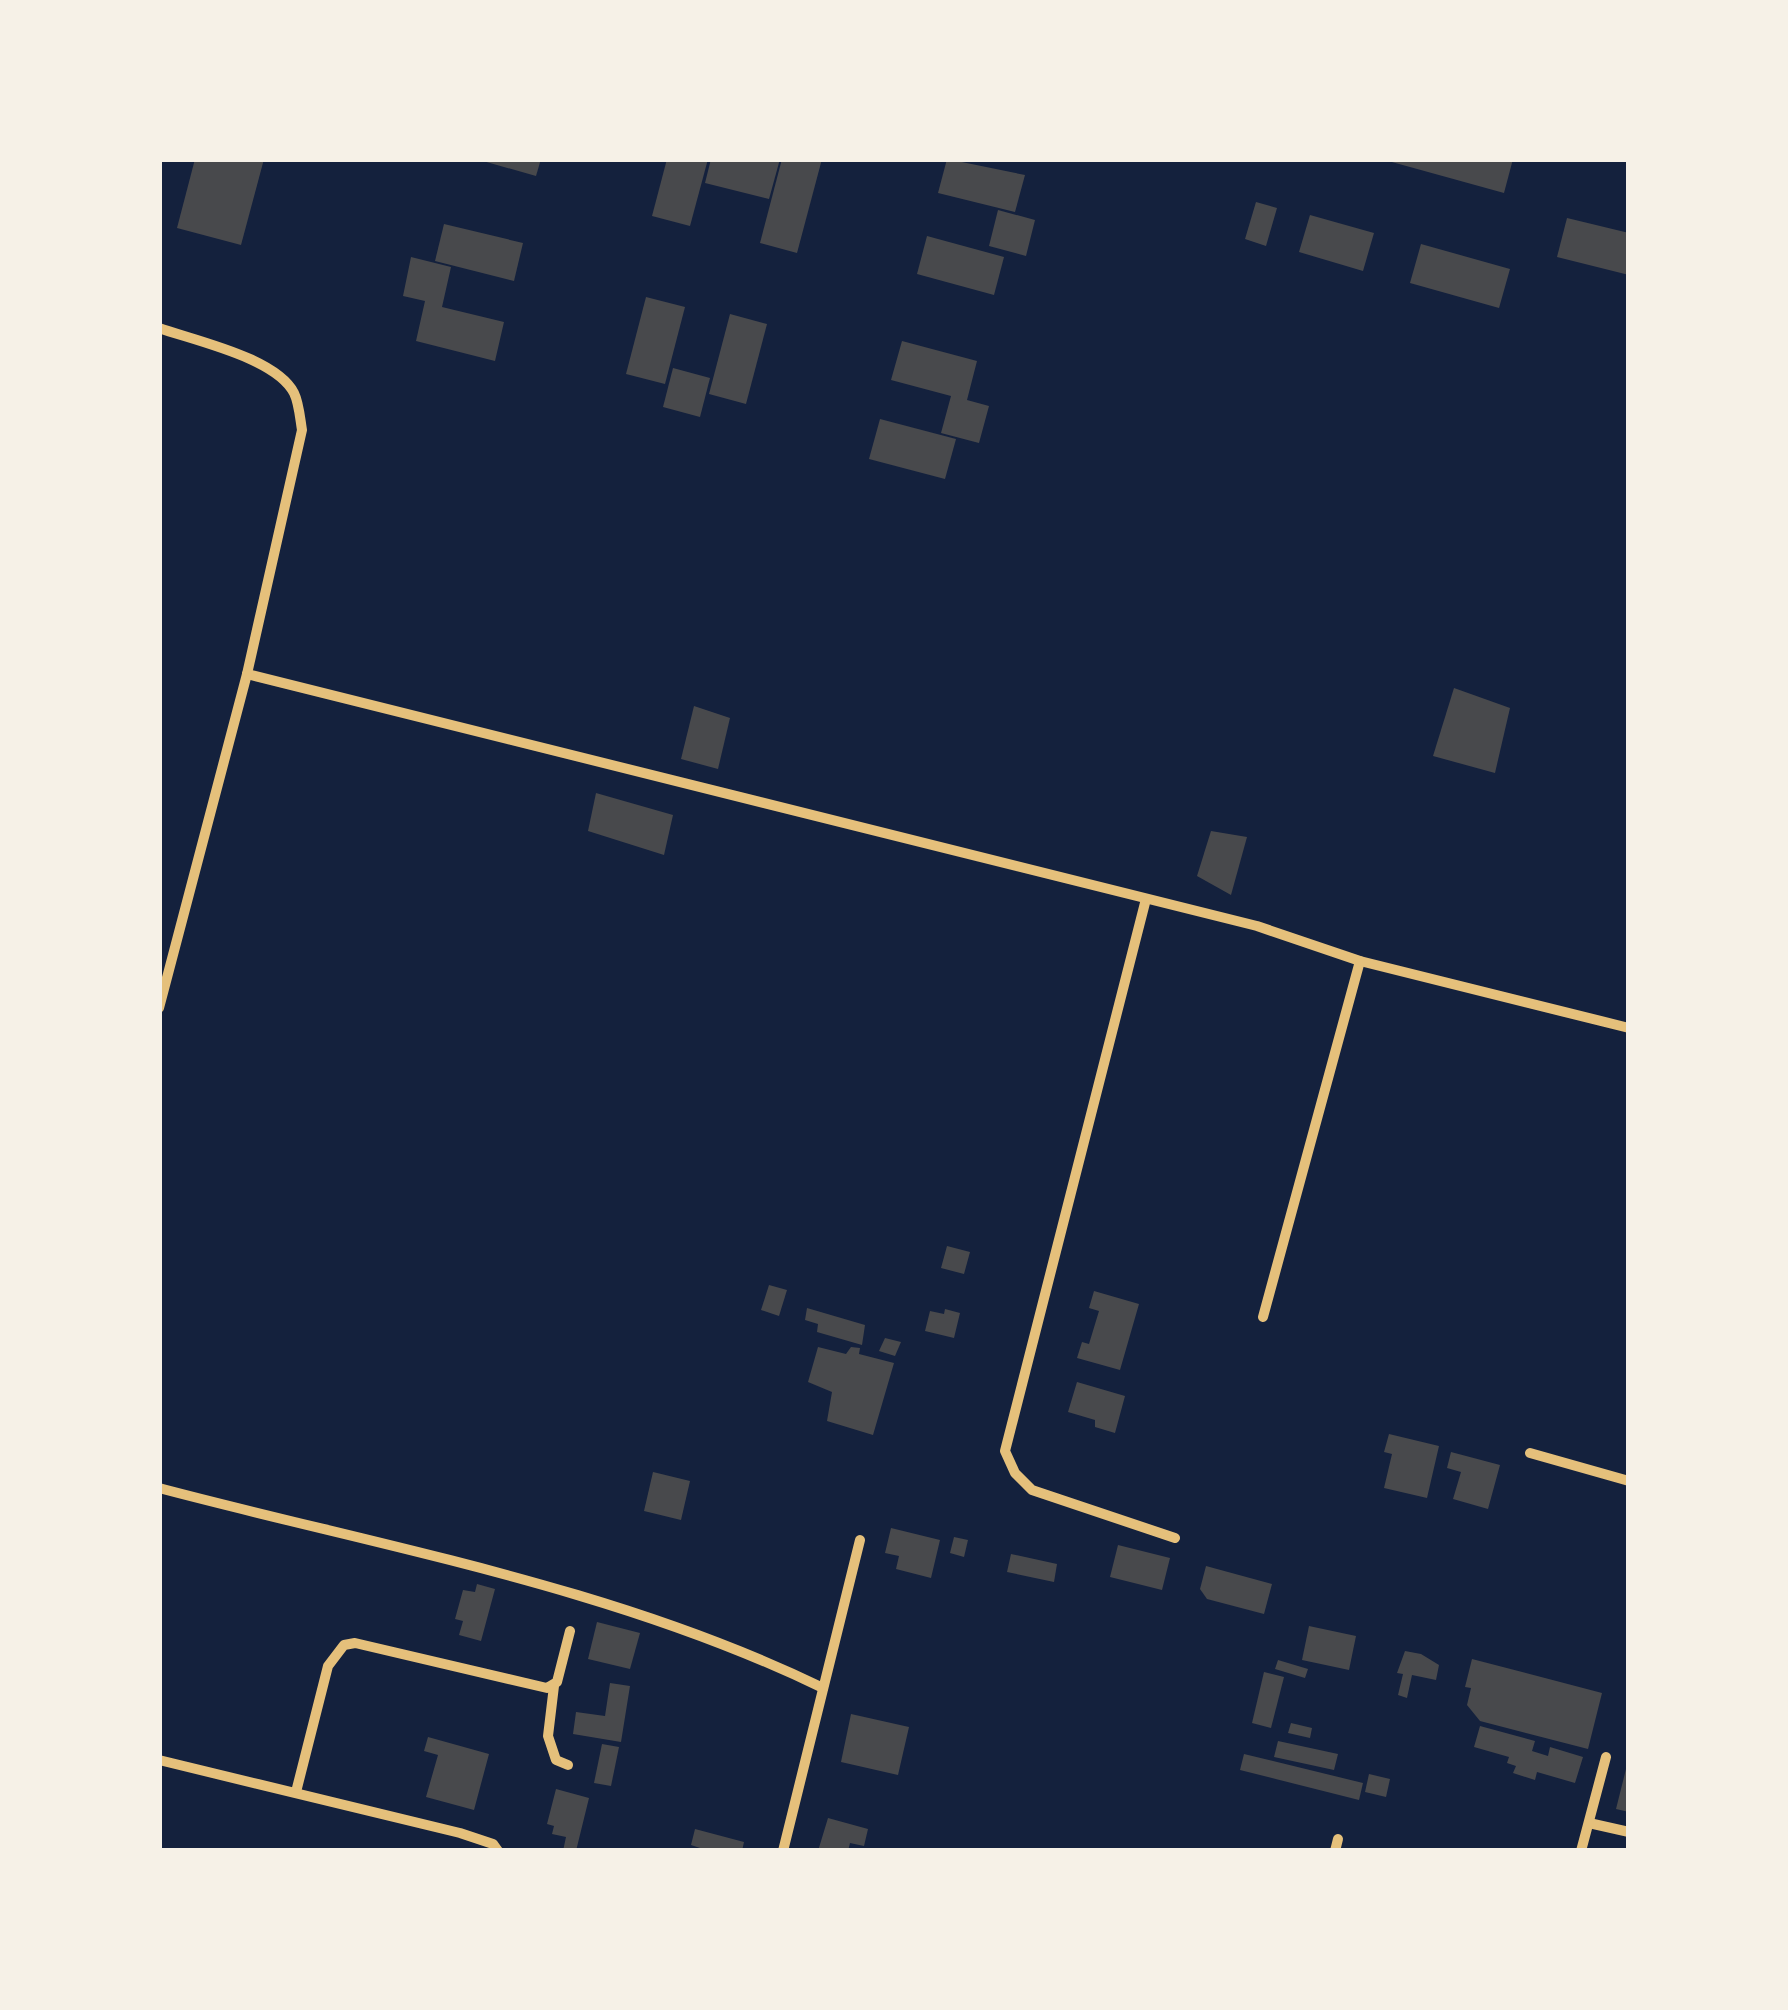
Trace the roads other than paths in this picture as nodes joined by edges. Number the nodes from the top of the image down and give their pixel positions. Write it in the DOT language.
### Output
graph roads {
  1 [pos="159,328"];
  2 [pos="247,674"];
  3 [pos="1146,898"];
  4 [pos="1360,961"];
  5 [pos="159,1008"];
  6 [pos="1629,1028"];
  7 [pos="1263,1317"];
  8 [pos="1530,1454"];
  9 [pos="1629,1481"];
  10 [pos="159,1488"];
  11 [pos="1175,1538"];
  12 [pos="860,1540"];
  13 [pos="571,1631"];
  14 [pos="554,1686"];
  15 [pos="824,1688"];
  16 [pos="1606,1757"];
  17 [pos="159,1760"];
  18 [pos="568,1765"];
  19 [pos="296,1792"];
  20 [pos="1588,1823"];
  21 [pos="1629,1832"];
  22 [pos="499,1851"];
  23 [pos="783,1851"];
  24 [pos="1581,1851"];
  1 -- 2 [label="street"];
  2 -- 3 [label="street"];
  2 -- 5 [label="street"];
  3 -- 4 [label="street"];
  3 -- 11 [label="street"];
  4 -- 6 [label="street"];
  4 -- 7 [label="street"];
  8 -- 9 [label="street"];
  10 -- 15 [label="street"];
  12 -- 15 [label="street"];
  13 -- 14 [label="street"];
  14 -- 18 [label="street"];
  14 -- 19 [label="street"];
  15 -- 23 [label="street"];
  16 -- 20 [label="street"];
  17 -- 19 [label="street"];
  19 -- 22 [label="street"];
  20 -- 21 [label="street"];
  20 -- 24 [label="street"];
}
